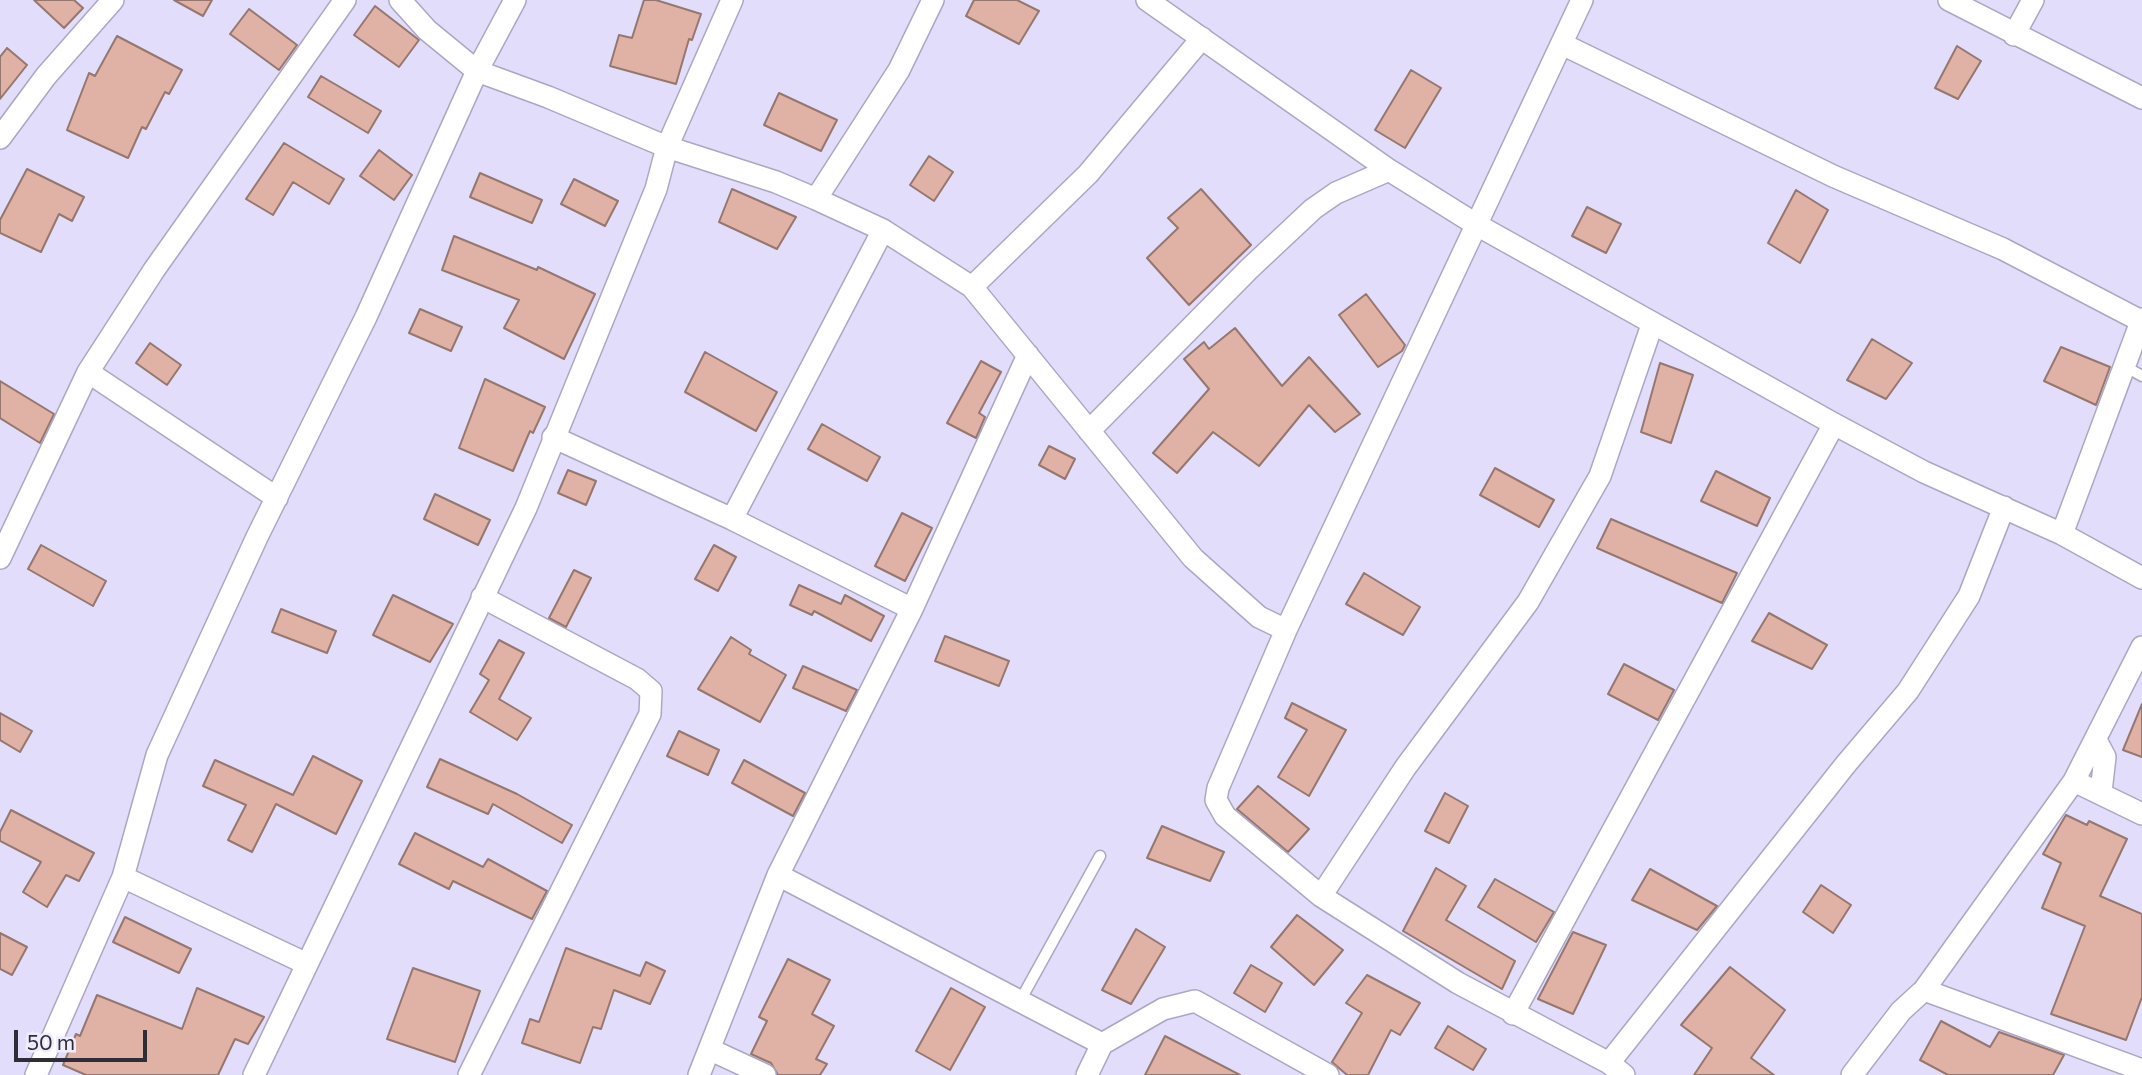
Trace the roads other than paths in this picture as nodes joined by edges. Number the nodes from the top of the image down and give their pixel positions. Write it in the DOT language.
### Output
graph roads {
  1 [pos="113,0"];
  2 [pos="345,0"];
  3 [pos="400,0"];
  4 [pos="515,0"];
  5 [pos="732,0"];
  6 [pos="933,0"];
  7 [pos="1147,0"];
  8 [pos="1581,0"];
  9 [pos="1949,0"];
  10 [pos="2033,0"];
  11 [pos="2014,35"];
  12 [pos="1202,38"];
  13 [pos="1562,44"];
  14 [pos="477,71"];
  15 [pos="2142,98"];
  16 [pos="3,125"];
  17 [pos="667,147"];
  18 [pos="1389,170"];
  19 [pos="816,199"];
  20 [pos="1477,225"];
  21 [pos="883,230"];
  22 [pos="972,287"];
  23 [pos="2141,320"];
  24 [pos="1652,325"];
  25 [pos="1028,355"];
  26 [pos="2133,371"];
  27 [pos="88,372"];
  28 [pos="1834,424"];
  29 [pos="1088,431"];
  30 [pos="553,437"];
  31 [pos="276,498"];
  32 [pos="2004,507"];
  33 [pos="732,519"];
  34 [pos="2062,534"];
  35 [pos="0,558"];
  36 [pos="2142,578"];
  37 [pos="482,597"];
  38 [pos="912,609"];
  39 [pos="1286,630"];
  40 [pos="2142,647"];
  41 [pos="2096,740"];
  42 [pos="2074,781"];
  43 [pos="2101,792"];
  44 [pos="2142,814"];
  45 [pos="1100,856"];
  46 [pos="778,875"];
  47 [pos="123,877"];
  48 [pos="1321,896"];
  49 [pos="307,964"];
  50 [pos="1924,990"];
  51 [pos="1020,1002"];
  52 [pos="1513,1014"];
  53 [pos="1102,1044"];
  54 [pos="711,1050"];
  55 [pos="1617,1069"];
  56 [pos="2142,1070"];
  57 [pos="36,1075"];
  58 [pos="254,1075"];
  59 [pos="469,1075"];
  60 [pos="699,1075"];
  61 [pos="765,1075"];
  62 [pos="1087,1075"];
  63 [pos="1328,1075"];
  64 [pos="1852,1075"];
  1 -- 16 [label="street"];
  2 -- 27 [label="street"];
  3 -- 14 [label="street"];
  4 -- 14 [label="street"];
  5 -- 17 [label="street"];
  6 -- 19 [label="street"];
  7 -- 12 [label="street"];
  8 -- 13 [label="street"];
  9 -- 11 [label="street"];
  10 -- 11 [label="street"];
  11 -- 15 [label="street"];
  12 -- 18 [label="street"];
  12 -- 22 [label="street"];
  13 -- 20 [label="street"];
  13 -- 23 [label="street"];
  14 -- 17 [label="street"];
  14 -- 31 [label="street"];
  17 -- 19 [label="street"];
  17 -- 30 [label="street"];
  18 -- 20 [label="street"];
  18 -- 29 [label="street"];
  19 -- 21 [label="street"];
  20 -- 24 [label="street"];
  20 -- 39 [label="street"];
  21 -- 22 [label="street"];
  21 -- 33 [label="street"];
  22 -- 25 [label="street"];
  23 -- 26 [label="street"];
  24 -- 28 [label="street"];
  24 -- 48 [label="street"];
  25 -- 29 [label="street"];
  25 -- 38 [label="street"];
  26 -- 34 [label="street"];
  27 -- 31 [label="street"];
  27 -- 35 [label="street"];
  28 -- 32 [label="street"];
  28 -- 52 [label="street"];
  29 -- 39 [label="street"];
  30 -- 33 [label="street"];
  30 -- 37 [label="street"];
  31 -- 47 [label="street"];
  32 -- 34 [label="street"];
  32 -- 55 [label="street"];
  33 -- 38 [label="street"];
  34 -- 36 [label="street"];
  37 -- 49 [label="street"];
  37 -- 59 [label="street"];
  38 -- 46 [label="street"];
  39 -- 48 [label="street"];
  40 -- 41 [label="street"];
  41 -- 42 [label="street"];
  41 -- 43 [label="street"];
  42 -- 43 [label="street"];
  42 -- 50 [label="street"];
  43 -- 44 [label="street"];
  45 -- 51 [label="lane"];
  46 -- 51 [label="street"];
  46 -- 54 [label="street"];
  47 -- 49 [label="street"];
  47 -- 57 [label="street"];
  48 -- 52 [label="street"];
  49 -- 58 [label="street"];
  50 -- 56 [label="street"];
  50 -- 64 [label="street"];
  51 -- 53 [label="street"];
  52 -- 55 [label="street"];
  53 -- 62 [label="street"];
  53 -- 63 [label="street"];
  54 -- 60 [label="street"];
  54 -- 61 [label="street"];
}
